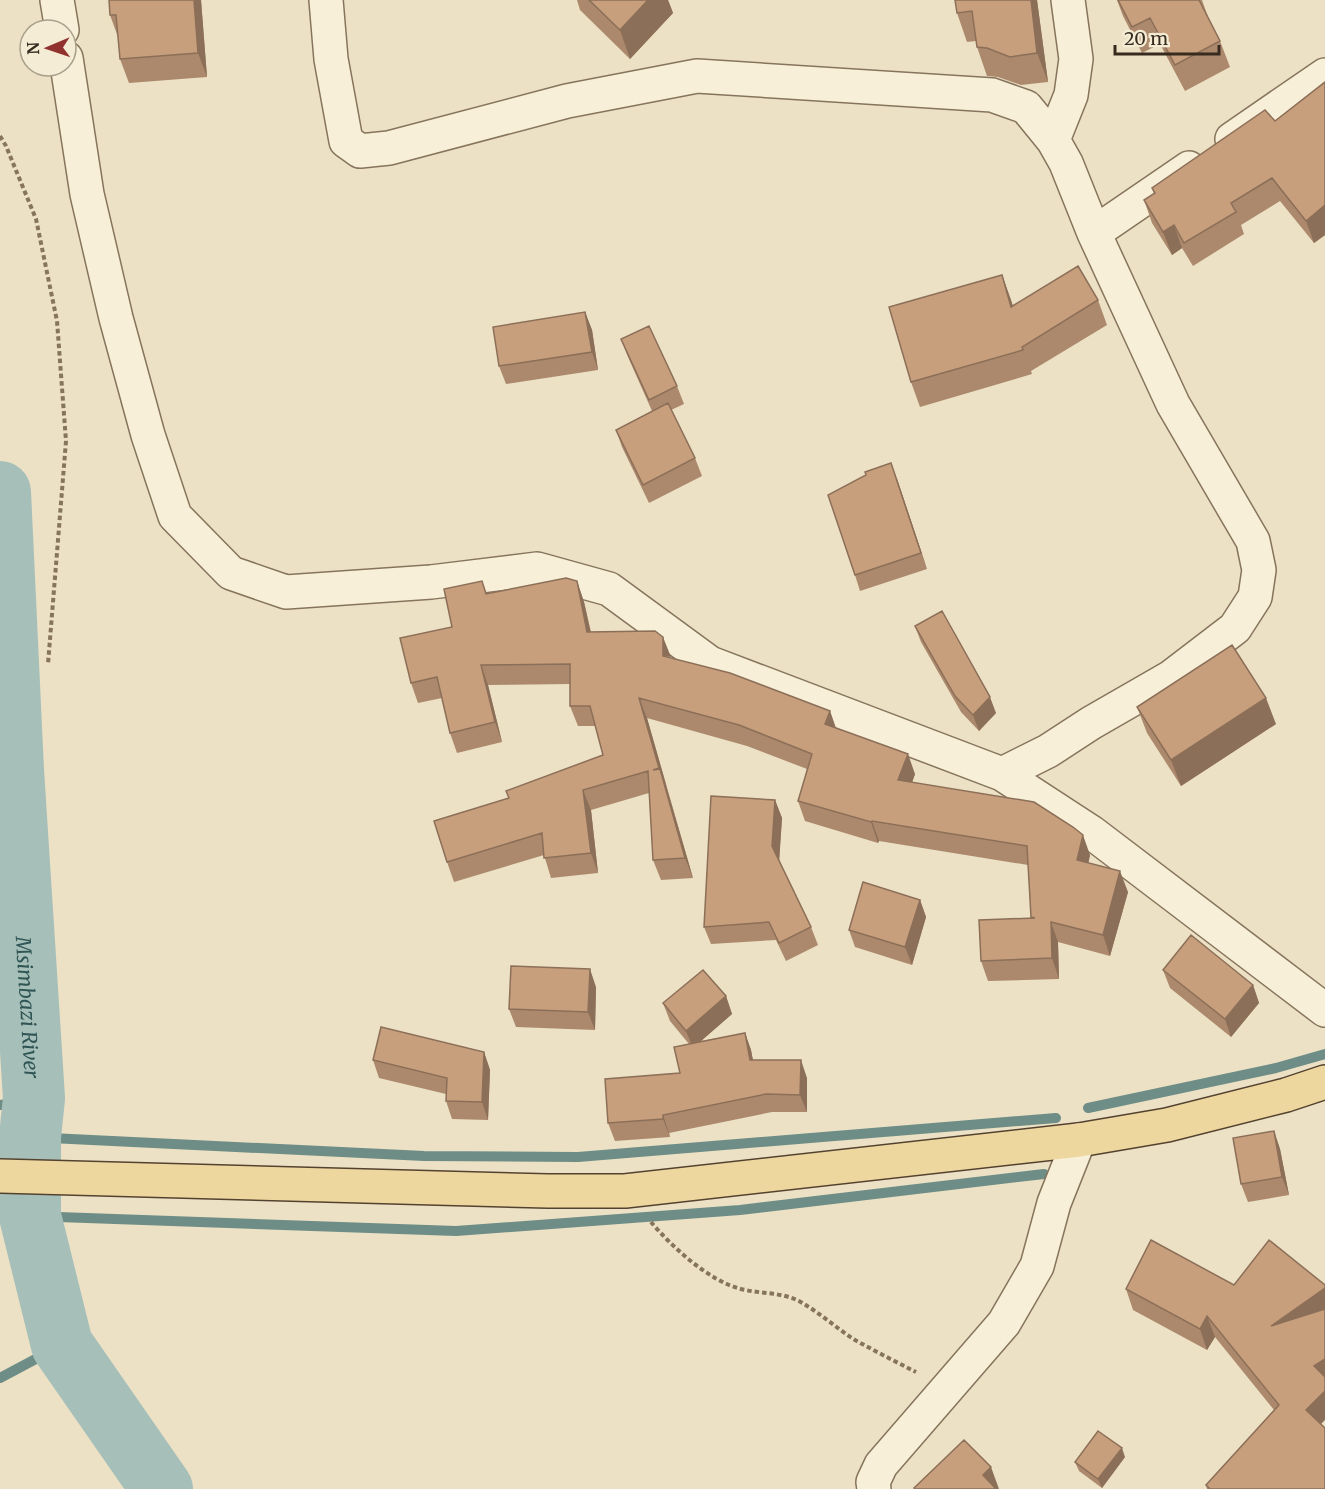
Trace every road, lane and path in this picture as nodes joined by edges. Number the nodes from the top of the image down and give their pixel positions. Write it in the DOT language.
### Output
graph roads {
  1 [pos="57,0"];
  2 [pos="327,0"];
  3 [pos="1068,0"];
  4 [pos="60,18"];
  5 [pos="1325,75"];
  6 [pos="69,78"];
  7 [pos="0,136"];
  8 [pos="1053,140"];
  9 [pos="1094,233"];
  10 [pos="48,664"];
  11 [pos="1002,774"];
  12 [pos="1325,1010"];
  13 [pos="1325,1082"];
  14 [pos="1079,1140"];
  15 [pos="0,1176"];
  16 [pos="625,1191"];
  17 [pos="960,1373"];
  18 [pos="874,1489"];
  1 -- 4 [label="street"];
  2 -- 8 [label="street"];
  3 -- 8 [label="street"];
  5 -- 9 [label="street"];
  6 -- 11 [label="street"];
  7 -- 10 [label="path"];
  8 -- 9 [label="street"];
  9 -- 11 [label="street"];
  11 -- 12 [label="street"];
  13 -- 14 [label="main road"];
  14 -- 16 [label="main road"];
  14 -- 17 [label="street"];
  15 -- 16 [label="main road"];
  16 -- 17 [label="path"];
  17 -- 18 [label="street"];
}
